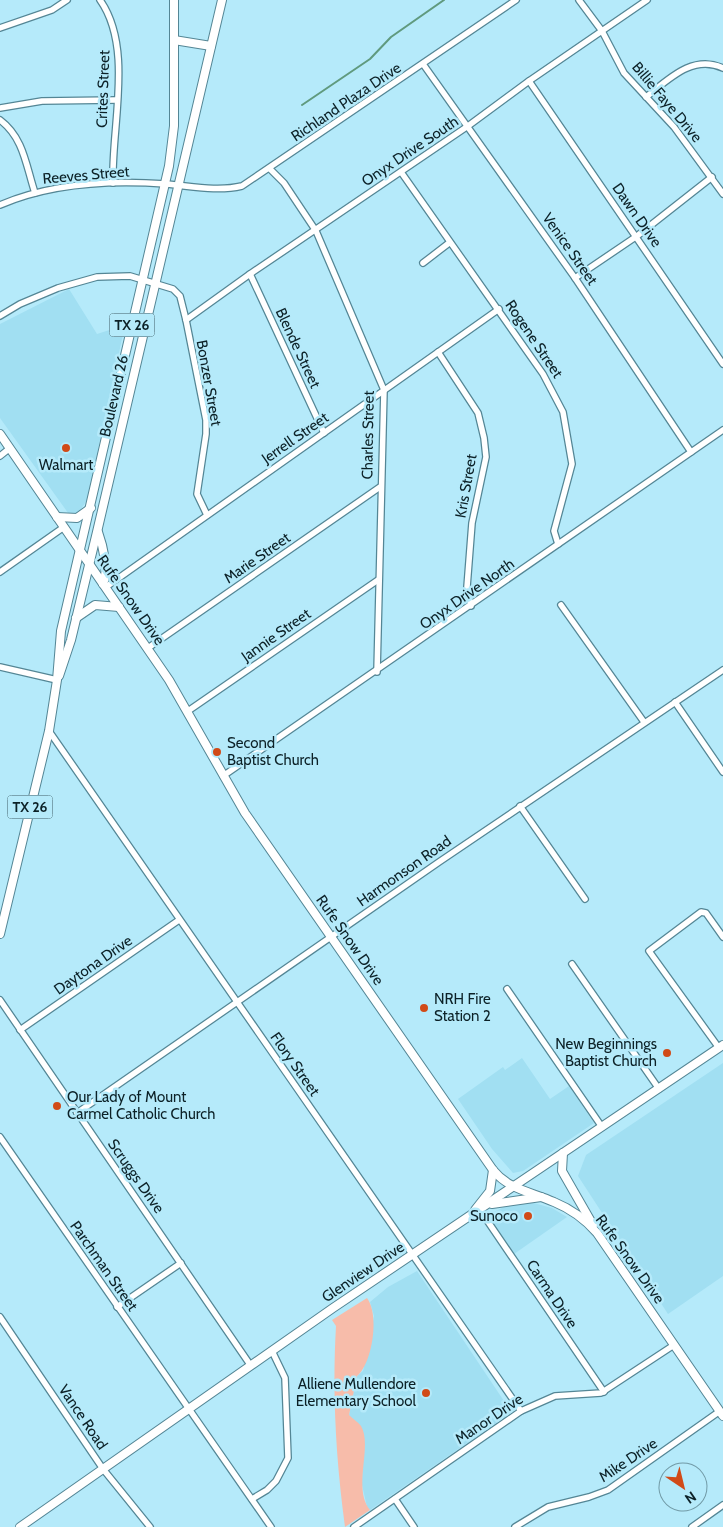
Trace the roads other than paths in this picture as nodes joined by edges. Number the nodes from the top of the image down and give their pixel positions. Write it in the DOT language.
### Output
graph roads {
  1 [pos="68,0"];
  2 [pos="100,0"];
  3 [pos="174,0"];
  4 [pos="222,0"];
  5 [pos="516,0"];
  6 [pos="579,0"];
  7 [pos="647,0"];
  8 [pos="0,28"];
  9 [pos="602,31"];
  10 [pos="174,40"];
  11 [pos="211,46"];
  12 [pos="423,64"];
  13 [pos="723,68"];
  14 [pos="528,81"];
  15 [pos="646,98"];
  16 [pos="116,100"];
  17 [pos="0,108"];
  18 [pos="0,120"];
  19 [pos="468,126"];
  20 [pos="270,169"];
  21 [pos="401,172"];
  22 [pos="712,178"];
  23 [pos="113,183"];
  24 [pos="166,184"];
  25 [pos="177,185"];
  26 [pos="35,193"];
  27 [pos="723,194"];
  28 [pos="0,205"];
  29 [pos="316,231"];
  30 [pos="637,236"];
  31 [pos="450,242"];
  32 [pos="423,263"];
  33 [pos="250,274"];
  34 [pos="574,278"];
  35 [pos="142,279"];
  36 [pos="154,284"];
  37 [pos="499,309"];
  38 [pos="0,316"];
  39 [pos="186,320"];
  40 [pos="438,352"];
  41 [pos="723,364"];
  42 [pos="384,390"];
  43 [pos="112,414"];
  44 [pos="124,417"];
  45 [pos="723,430"];
  46 [pos="324,433"];
  47 [pos="0,434"];
  48 [pos="10,448"];
  49 [pos="691,452"];
  50 [pos="0,456"];
  51 [pos="380,487"];
  52 [pos="91,508"];
  53 [pos="207,515"];
  54 [pos="57,517"];
  55 [pos="64,526"];
  56 [pos="98,532"];
  57 [pos="558,544"];
  58 [pos="81,552"];
  59 [pos="89,562"];
  60 [pos="0,572"];
  61 [pos="378,580"];
  62 [pos="104,585"];
  63 [pos="561,604"];
  64 [pos="472,606"];
  65 [pos="120,607"];
  66 [pos="76,618"];
  67 [pos="148,648"];
  68 [pos="0,667"];
  69 [pos="723,670"];
  70 [pos="377,672"];
  71 [pos="57,680"];
  72 [pos="675,702"];
  73 [pos="188,711"];
  74 [pos="644,722"];
  75 [pos="49,731"];
  76 [pos="723,772"];
  77 [pos="223,776"];
  78 [pos="520,806"];
  79 [pos="585,899"];
  80 [pos="179,920"];
  81 [pos="1,923"];
  82 [pos="0,934"];
  83 [pos="331,937"];
  84 [pos="723,937"];
  85 [pos="572,964"];
  86 [pos="507,988"];
  87 [pos="0,1000"];
  88 [pos="237,1003"];
  89 [pos="20,1030"];
  90 [pos="721,1046"];
  91 [pos="659,1089"];
  92 [pos="77,1113"];
  93 [pos="602,1127"];
  94 [pos="0,1137"];
  95 [pos="564,1153"];
  96 [pos="493,1170"];
  97 [pos="514,1188"];
  98 [pos="541,1197"];
  99 [pos="487,1205"];
  100 [pos="480,1210"];
  101 [pos="466,1219"];
  102 [pos="597,1234"];
  103 [pos="412,1256"];
  104 [pos="181,1263"];
  105 [pos="117,1307"];
  106 [pos="0,1317"];
  107 [pos="674,1346"];
  108 [pos="272,1351"];
  109 [pos="251,1366"];
  110 [pos="604,1392"];
  111 [pos="188,1410"];
  112 [pos="521,1411"];
  113 [pos="722,1413"];
  114 [pos="103,1469"];
  115 [pos="252,1499"];
  116 [pos="395,1499"];
  117 [pos="723,1505"];
  118 [pos="31,1524"];
  119 [pos="20,1527"];
  120 [pos="150,1527"];
  121 [pos="271,1527"];
  122 [pos="354,1527"];
  123 [pos="414,1527"];
  124 [pos="516,1527"];
  125 [pos="692,1527"];
  1 -- 8 [label="street"];
  2 -- 16 [label="street, Crites Street"];
  3 -- 10 [label="main road, Boulevard 26 / TX 26"];
  4 -- 11 [label="main road, Boulevard 26 / TX 26"];
  5 -- 12 [label="street, Richland Plaza Drive"];
  6 -- 9 [label="street, Billie Faye Drive"];
  7 -- 9 [label="street, Onyx Drive South"];
  9 -- 14 [label="street, Onyx Drive South"];
  9 -- 15 [label="street, Billie Faye Drive"];
  10 -- 11 [label="main road"];
  10 -- 24 [label="main road, Boulevard 26 / TX 26"];
  11 -- 25 [label="main road, Boulevard 26 / TX 26"];
  12 -- 19 [label="street, Venice Street"];
  12 -- 20 [label="street, Richland Plaza Drive"];
  13 -- 15 [label="street"];
  14 -- 19 [label="street, Onyx Drive South"];
  14 -- 30 [label="street, Dawn Drive"];
  15 -- 22 [label="street, Billie Faye Drive"];
  16 -- 17 [label="street"];
  16 -- 23 [label="street, Crites Street"];
  18 -- 26 [label="street"];
  19 -- 21 [label="street, Onyx Drive South"];
  19 -- 34 [label="street, Venice Street"];
  20 -- 25 [label="street, Richland Plaza Drive"];
  20 -- 29 [label="street, Charles Street"];
  21 -- 29 [label="street, Onyx Drive South"];
  21 -- 31 [label="street, Rogene Street"];
  22 -- 27 [label="street, Billie Faye Drive"];
  22 -- 30 [label="street"];
  23 -- 24 [label="street, Reeves Street"];
  23 -- 26 [label="street, Reeves Street"];
  24 -- 25 [label="street, Reeves Street"];
  24 -- 35 [label="main road, Boulevard 26 / TX 26"];
  25 -- 36 [label="main road, Boulevard 26 / TX 26"];
  26 -- 28 [label="street, Reeves Street"];
  29 -- 33 [label="street, Onyx Drive South"];
  29 -- 42 [label="street, Charles Street"];
  30 -- 34 [label="street"];
  30 -- 41 [label="street, Dawn Drive"];
  31 -- 32 [label="street"];
  31 -- 37 [label="street, Rogene Street"];
  33 -- 39 [label="street, Onyx Drive South"];
  33 -- 46 [label="street, Blende Street"];
  34 -- 49 [label="street, Venice Street"];
  35 -- 36 [label="street, Bonzer Street"];
  35 -- 38 [label="street, Bonzer Street"];
  35 -- 43 [label="main road, Boulevard 26 / TX 26"];
  36 -- 39 [label="street, Bonzer Street"];
  36 -- 44 [label="main road, Boulevard 26 / TX 26"];
  37 -- 40 [label="street, Jerrell Street"];
  37 -- 57 [label="street, Rogene Street"];
  39 -- 53 [label="street, Bonzer Street"];
  40 -- 42 [label="street, Jerrell Street"];
  40 -- 64 [label="street, Kris Street"];
  42 -- 46 [label="street, Jerrell Street"];
  42 -- 51 [label="street, Charles Street"];
  43 -- 44 [label="main road"];
  43 -- 52 [label="main road, Boulevard 26 / TX 26"];
  44 -- 56 [label="main road, Boulevard 26 / TX 26"];
  45 -- 49 [label="street, Onyx Drive North"];
  46 -- 53 [label="street, Jerrell Street"];
  47 -- 48 [label="main road, Rufe Snow Drive"];
  48 -- 50 [label="street"];
  48 -- 54 [label="main road, Rufe Snow Drive"];
  49 -- 57 [label="street, Onyx Drive North"];
  51 -- 61 [label="street, Charles Street"];
  51 -- 67 [label="street, Marie Street"];
  52 -- 54 [label="main road"];
  52 -- 58 [label="main road, Boulevard 26 / TX 26"];
  53 -- 62 [label="street, Jerrell Street"];
  54 -- 55 [label="main road, Rufe Snow Drive"];
  55 -- 58 [label="main road, Rufe Snow Drive"];
  55 -- 60 [label="street"];
  56 -- 59 [label="main road, Boulevard 26 / TX 26"];
  56 -- 62 [label="main road"];
  57 -- 64 [label="street, Onyx Drive North"];
  58 -- 59 [label="main road, Rufe Snow Drive"];
  58 -- 71 [label="main road, Boulevard 26 / TX 26"];
  59 -- 62 [label="main road, Rufe Snow Drive"];
  59 -- 66 [label="main road, Boulevard 26 / TX 26"];
  61 -- 70 [label="street, Charles Street"];
  61 -- 73 [label="street, Jannie Street"];
  62 -- 65 [label="main road, Rufe Snow Drive"];
  63 -- 74 [label="street"];
  64 -- 70 [label="street, Onyx Drive North"];
  65 -- 66 [label="main road"];
  65 -- 67 [label="main road, Rufe Snow Drive"];
  66 -- 71 [label="main road, Boulevard 26 / TX 26"];
  67 -- 73 [label="main road, Rufe Snow Drive"];
  68 -- 71 [label="street"];
  69 -- 72 [label="street, Harmonson Road"];
  70 -- 77 [label="street, Onyx Drive North"];
  71 -- 75 [label="main road, Boulevard 26 / TX 26"];
  72 -- 74 [label="street, Harmonson Road"];
  72 -- 76 [label="street"];
  73 -- 77 [label="main road, Rufe Snow Drive"];
  74 -- 78 [label="street, Harmonson Road"];
  75 -- 80 [label="street, Flory Street"];
  75 -- 81 [label="main road, Boulevard 26 / TX 26"];
  77 -- 83 [label="main road, Rufe Snow Drive"];
  78 -- 79 [label="street"];
  78 -- 83 [label="street, Harmonson Road"];
  80 -- 88 [label="street, Flory Street"];
  80 -- 89 [label="street, Daytona Drive"];
  81 -- 82 [label="main road, Boulevard 26 / TX 26"];
  83 -- 88 [label="street, Harmonson Road"];
  83 -- 96 [label="main road, Rufe Snow Drive"];
  84 -- 90 [label="street"];
  85 -- 91 [label="street"];
  86 -- 93 [label="street"];
  87 -- 89 [label="street, Scruggs Drive"];
  88 -- 92 [label="street, Harmonson Road"];
  88 -- 103 [label="street, Flory Street"];
  89 -- 92 [label="street, Scruggs Drive"];
  90 -- 91 [label="main road, Glenview Drive"];
  91 -- 93 [label="main road, Glenview Drive"];
  92 -- 104 [label="street, Scruggs Drive"];
  93 -- 95 [label="main road, Glenview Drive"];
  94 -- 105 [label="street, Parchman Street"];
  95 -- 97 [label="main road, Glenview Drive"];
  95 -- 102 [label="main road"];
  96 -- 97 [label="main road, Rufe Snow Drive"];
  96 -- 101 [label="main road"];
  97 -- 98 [label="main road, Rufe Snow Drive"];
  97 -- 99 [label="main road, Glenview Drive"];
  98 -- 99 [label="main road"];
  98 -- 102 [label="main road, Rufe Snow Drive"];
  99 -- 100 [label="main road, Glenview Drive"];
  100 -- 101 [label="main road, Glenview Drive"];
  100 -- 110 [label="street, Carma Drive"];
  101 -- 103 [label="main road, Glenview Drive"];
  102 -- 107 [label="main road, Rufe Snow Drive"];
  103 -- 108 [label="main road, Glenview Drive"];
  103 -- 112 [label="street, Flory Street"];
  104 -- 105 [label="street"];
  104 -- 109 [label="street, Scruggs Drive"];
  105 -- 111 [label="street, Parchman Street"];
  106 -- 114 [label="street, Vance Road"];
  107 -- 110 [label="street, Manor Drive"];
  107 -- 113 [label="main road, Rufe Snow Drive"];
  108 -- 109 [label="main road, Glenview Drive"];
  108 -- 115 [label="street"];
  109 -- 111 [label="main road, Glenview Drive"];
  110 -- 112 [label="street, Manor Drive"];
  111 -- 114 [label="main road, Glenview Drive"];
  111 -- 115 [label="street, Parchman Street"];
  112 -- 116 [label="street, Manor Drive"];
  113 -- 124 [label="street, Mike Drive"];
  114 -- 118 [label="main road, Glenview Drive"];
  114 -- 120 [label="street, Vance Road"];
  115 -- 121 [label="street, Parchman Street"];
  116 -- 122 [label="street, Manor Drive"];
  116 -- 123 [label="street"];
  117 -- 125 [label="street"];
  118 -- 119 [label="main road, Glenview Drive"];
}
